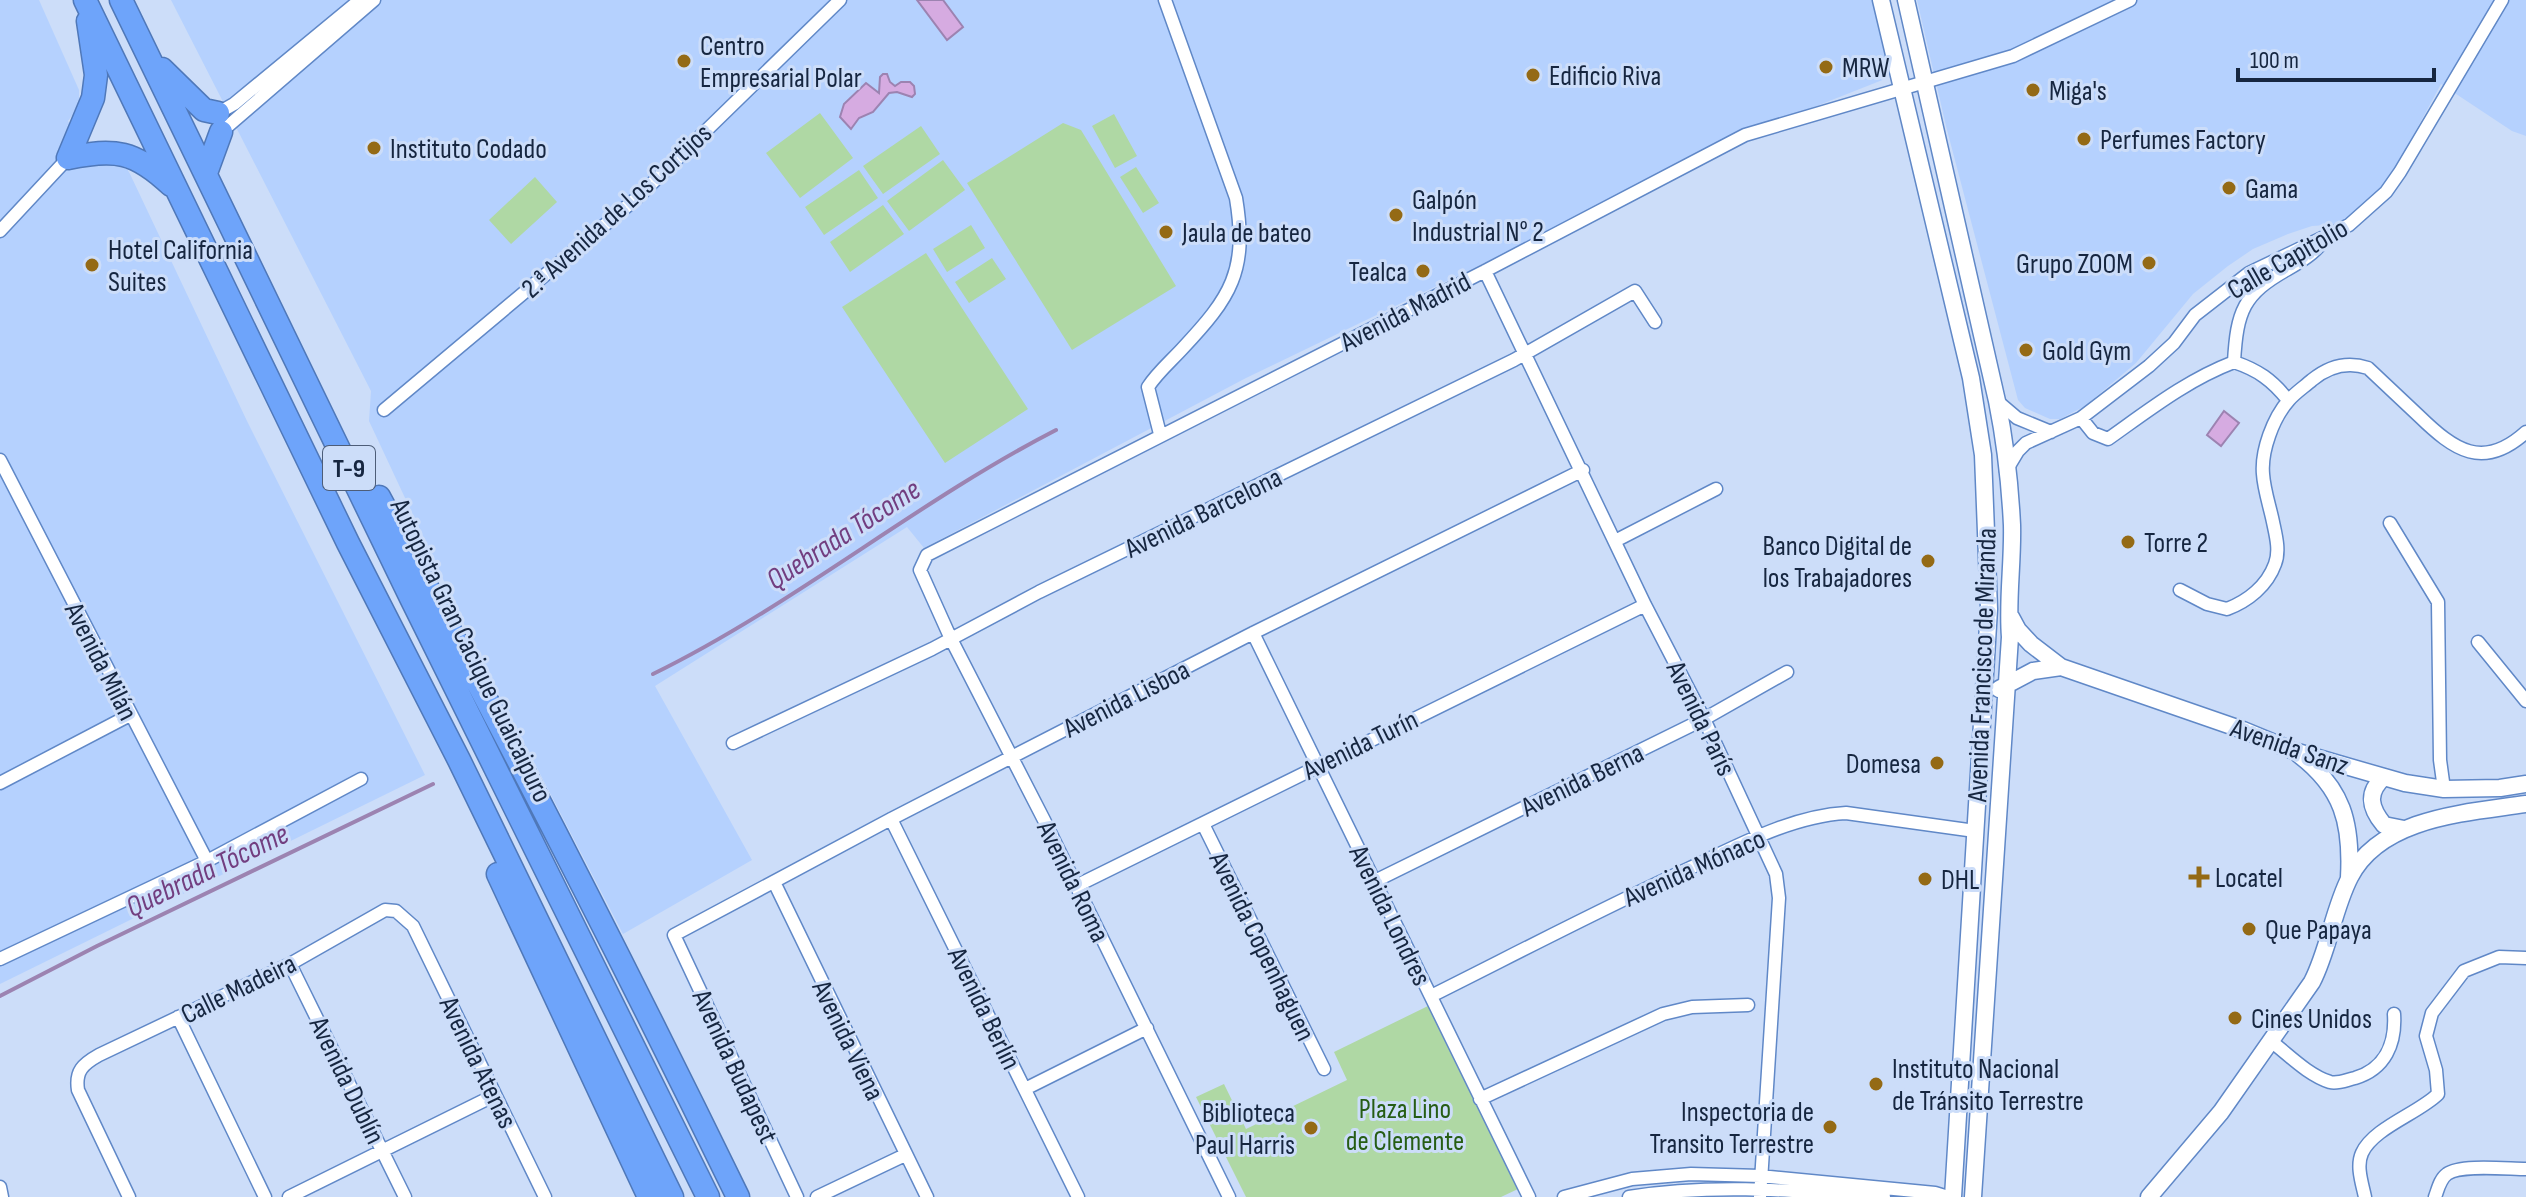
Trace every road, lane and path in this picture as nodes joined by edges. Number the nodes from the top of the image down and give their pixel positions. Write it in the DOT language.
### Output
graph roads {
  1 [pos="85,0"];
  2 [pos="121,0"];
  3 [pos="360,0"];
  4 [pos="374,0"];
  5 [pos="840,0"];
  6 [pos="1165,0"];
  7 [pos="1881,0"];
  8 [pos="1906,0"];
  9 [pos="2130,0"];
  10 [pos="2502,0"];
  11 [pos="138,36"];
  12 [pos="1926,82"];
  13 [pos="1902,88"];
  14 [pos="220,122"];
  15 [pos="68,158"];
  16 [pos="206,173"];
  17 [pos="178,191"];
  18 [pos="0,231"];
  19 [pos="2326,238"];
  20 [pos="1485,271"];
  21 [pos="1655,322"];
  22 [pos="1526,354"];
  23 [pos="2234,362"];
  24 [pos="311,393"];
  25 [pos="2288,400"];
  26 [pos="1997,401"];
  27 [pos="384,410"];
  28 [pos="2081,418"];
  29 [pos="2051,432"];
  30 [pos="2526,432"];
  31 [pos="1160,434"];
  32 [pos="0,460"];
  33 [pos="1583,470"];
  34 [pos="2006,471"];
  35 [pos="1716,489"];
  36 [pos="2390,523"];
  37 [pos="1615,541"];
  38 [pos="921,564"];
  39 [pos="2180,590"];
  40 [pos="1645,605"];
  41 [pos="2007,608"];
  42 [pos="1253,633"];
  43 [pos="951,639"];
  44 [pos="2478,642"];
  45 [pos="2061,667"];
  46 [pos="1787,672"];
  47 [pos="2007,684"];
  48 [pos="2526,699"];
  49 [pos="130,715"];
  50 [pos="1983,716"];
  51 [pos="1704,719"];
  52 [pos="733,743"];
  53 [pos="2294,751"];
  54 [pos="1013,758"];
  55 [pos="459,760"];
  56 [pos="1317,765"];
  57 [pos="2384,777"];
  58 [pos="361,779"];
  59 [pos="0,783"];
  60 [pos="2526,784"];
  61 [pos="2444,789"];
  62 [pos="2526,804"];
  63 [pos="891,819"];
  64 [pos="1203,824"];
  65 [pos="2408,829"];
  66 [pos="1975,831"];
  67 [pos="1758,836"];
  68 [pos="207,861"];
  69 [pos="2349,878"];
  70 [pos="1375,881"];
  71 [pos="774,882"];
  72 [pos="1076,886"];
  73 [pos="413,926"];
  74 [pos="674,935"];
  75 [pos="2526,958"];
  76 [pos="0,959"];
  77 [pos="290,964"];
  78 [pos="1431,996"];
  79 [pos="645,1005"];
  80 [pos="1748,1005"];
  81 [pos="2394,1014"];
  82 [pos="178,1017"];
  83 [pos="1147,1028"];
  84 [pos="2272,1042"];
  85 [pos="1324,1069"];
  86 [pos="1025,1089"];
  87 [pos="495,1095"];
  88 [pos="1480,1099"];
  89 [pos="382,1150"];
  90 [pos="905,1155"];
  91 [pos="2526,1169"];
  92 [pos="1760,1176"];
  93 [pos="0,1187"];
  94 [pos="1760,1194"];
  95 [pos="2,1197"];
  96 [pos="129,1197"];
  97 [pos="265,1197"];
  98 [pos="289,1197"];
  99 [pos="405,1197"];
  100 [pos="545,1197"];
  101 [pos="649,1197"];
  102 [pos="672,1197"];
  103 [pos="708,1197"];
  104 [pos="738,1197"];
  105 [pos="745,1197"];
  106 [pos="797,1197"];
  107 [pos="817,1197"];
  108 [pos="927,1197"];
  109 [pos="1078,1197"];
  110 [pos="1229,1197"];
  111 [pos="1529,1197"];
  112 [pos="1564,1197"];
  113 [pos="1629,1197"];
  114 [pos="1884,1197"];
  115 [pos="1950,1197"];
  116 [pos="1973,1197"];
  117 [pos="2148,1197"];
  118 [pos="2365,1197"];
  119 [pos="2435,1197"];
  1 -- 15 [label="highway"];
  1 -- 17 [label="highway, T-9"];
  2 -- 11 [label="highway, Autopista Gran Cacique Guaicaipuro / T-9"];
  3 -- 14 [label="street"];
  4 -- 14 [label="street"];
  5 -- 27 [label="street, 2.ª Avenida de Los Cortijos"];
  6 -- 31 [label="street"];
  7 -- 13 [label="main road, Avenida Francisco de Miranda"];
  8 -- 12 [label="main road, Avenida Francisco de Miranda"];
  9 -- 12 [label="street, Avenida Madrid"];
  10 -- 19 [label="street, Calle Capitolio"];
  11 -- 14 [label="highway"];
  11 -- 16 [label="highway, Autopista Gran Cacique Guaicaipuro / T-9"];
  12 -- 13 [label="street, Avenida Madrid"];
  12 -- 26 [label="main road, Avenida Francisco de Miranda"];
  13 -- 20 [label="street, Avenida Madrid"];
  13 -- 50 [label="main road, Avenida Francisco de Miranda"];
  14 -- 16 [label="highway"];
  15 -- 17 [label="highway"];
  15 -- 18 [label="street"];
  16 -- 24 [label="highway, Autopista Gran Cacique Guaicaipuro / T-9"];
  17 -- 55 [label="highway, T-9"];
  19 -- 23 [label="street"];
  19 -- 28 [label="street, Calle Capitolio"];
  20 -- 22 [label="street, Avenida París"];
  20 -- 31 [label="street, Avenida Madrid"];
  21 -- 22 [label="street, Avenida Barcelona"];
  22 -- 33 [label="street, Avenida París"];
  22 -- 43 [label="street, Avenida Barcelona"];
  23 -- 25 [label="street"];
  23 -- 28 [label="street"];
  24 -- 79 [label="highway"];
  24 -- 103 [label="highway, Autopista Gran Cacique Guaicaipuro / T-9"];
  25 -- 30 [label="street"];
  25 -- 39 [label="street"];
  26 -- 29 [label="street"];
  26 -- 34 [label="main road, Avenida Francisco de Miranda"];
  28 -- 29 [label="street, Calle Capitolio"];
  29 -- 34 [label="street, Calle Capitolio"];
  31 -- 38 [label="street, Avenida Madrid"];
  32 -- 49 [label="street, Avenida Milán"];
  33 -- 37 [label="street, Avenida París"];
  33 -- 42 [label="street, Avenida Lisboa"];
  34 -- 41 [label="main road, Avenida Francisco de Miranda"];
  35 -- 37 [label="street"];
  36 -- 61 [label="street"];
  37 -- 40 [label="street, Avenida París"];
  38 -- 43 [label="street, Avenida Roma"];
  40 -- 51 [label="street, Avenida París"];
  40 -- 56 [label="street, Avenida Turín"];
  41 -- 45 [label="main road"];
  41 -- 47 [label="main road, Avenida Francisco de Miranda"];
  42 -- 54 [label="street, Avenida Lisboa"];
  42 -- 56 [label="street, Avenida Londres"];
  43 -- 52 [label="street, Avenida Barcelona"];
  43 -- 54 [label="street, Avenida Roma"];
  44 -- 48 [label="street"];
  45 -- 47 [label="main road"];
  45 -- 53 [label="main road, Avenida Sanz"];
  46 -- 51 [label="street, Avenida Berna"];
  47 -- 50 [label="main road"];
  47 -- 116 [label="main road, Avenida Francisco de Miranda"];
  49 -- 59 [label="street"];
  49 -- 68 [label="street, Avenida Milán"];
  50 -- 66 [label="main road, Avenida Francisco de Miranda"];
  51 -- 67 [label="street, Avenida París"];
  51 -- 70 [label="street, Avenida Berna"];
  53 -- 57 [label="main road, Avenida Sanz"];
  53 -- 69 [label="main road"];
  54 -- 63 [label="street, Avenida Lisboa"];
  54 -- 72 [label="street, Avenida Roma"];
  55 -- 101 [label="highway"];
  55 -- 102 [label="highway, T-9"];
  56 -- 64 [label="street, Avenida Turín"];
  56 -- 70 [label="street, Avenida Londres"];
  57 -- 61 [label="main road, Avenida Sanz"];
  57 -- 65 [label="main road"];
  58 -- 68 [label="street"];
  60 -- 61 [label="main road, Avenida Sanz"];
  62 -- 65 [label="main road"];
  63 -- 71 [label="street, Avenida Lisboa"];
  63 -- 86 [label="street, Avenida Berlín"];
  64 -- 72 [label="street, Avenida Turín"];
  64 -- 85 [label="street, Avenida Copenhaguen"];
  65 -- 69 [label="main road"];
  66 -- 67 [label="street, Avenida Mónaco"];
  66 -- 115 [label="main road, Avenida Francisco de Miranda"];
  67 -- 78 [label="street, Avenida Mónaco"];
  67 -- 92 [label="street, Avenida París"];
  68 -- 76 [label="street"];
  69 -- 84 [label="main road"];
  70 -- 78 [label="street, Avenida Londres"];
  71 -- 74 [label="street, Avenida Lisboa"];
  71 -- 90 [label="street, Avenida Viena"];
  72 -- 83 [label="street, Avenida Roma"];
  73 -- 77 [label="street, Calle Madeira"];
  73 -- 87 [label="street, Avenida Atenas"];
  74 -- 106 [label="street, Avenida Budapest"];
  75 -- 118 [label="street"];
  77 -- 82 [label="street, Calle Madeira"];
  77 -- 89 [label="street, Avenida Dublín"];
  78 -- 88 [label="street, Avenida Londres"];
  79 -- 104 [label="highway"];
  79 -- 105 [label="highway"];
  80 -- 88 [label="street"];
  81 -- 84 [label="street"];
  82 -- 96 [label="street, Calle Madeira"];
  82 -- 97 [label="street"];
  83 -- 86 [label="street"];
  83 -- 110 [label="street, Avenida Roma"];
  84 -- 117 [label="main road"];
  86 -- 109 [label="street, Avenida Berlín"];
  87 -- 89 [label="street"];
  87 -- 100 [label="street, Avenida Atenas"];
  88 -- 111 [label="street, Avenida Londres"];
  89 -- 98 [label="street"];
  89 -- 99 [label="street, Avenida Dublín"];
  90 -- 107 [label="street"];
  90 -- 108 [label="street, Avenida Viena"];
  91 -- 119 [label="street"];
  92 -- 94 [label="street, Avenida París"];
  92 -- 112 [label="street"];
  92 -- 115 [label="street"];
  93 -- 95 [label="street"];
  94 -- 113 [label="street"];
  94 -- 114 [label="street"];
}
